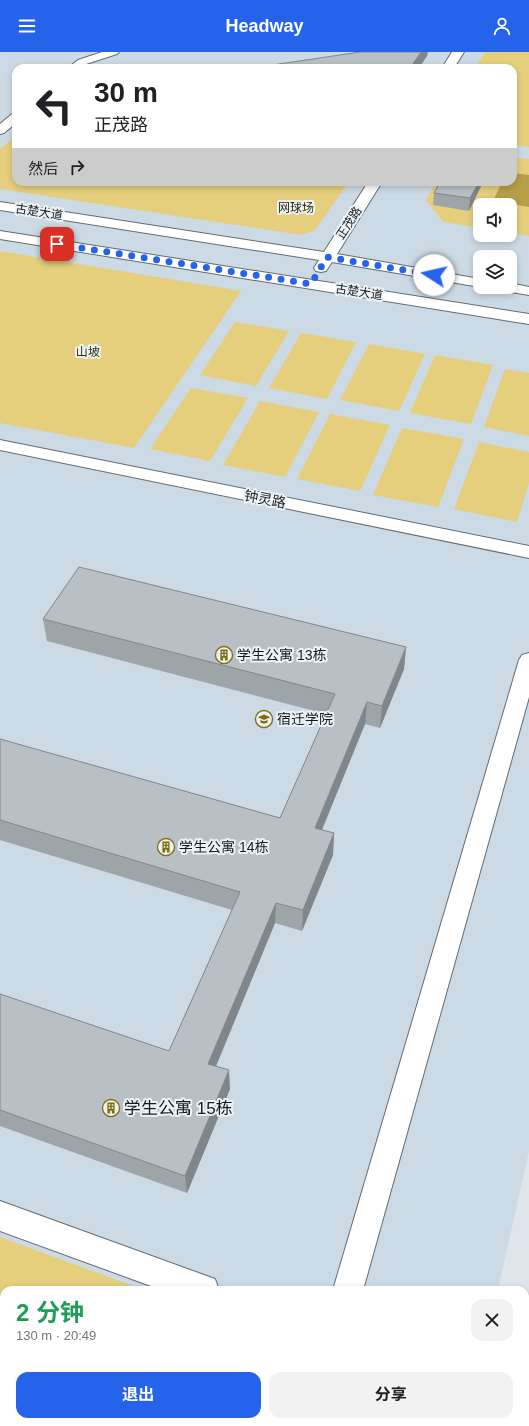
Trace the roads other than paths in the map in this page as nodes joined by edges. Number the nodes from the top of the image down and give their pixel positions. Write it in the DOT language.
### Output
graph roads {
  1 [pos="113,52"];
  2 [pos="458,52"];
  3 [pos="79,64"];
  4 [pos="450,64"];
  5 [pos="12,120"];
  6 [pos="0,130"];
  7 [pos="372,186"];
  8 [pos="0,206"];
  9 [pos="0,235"];
  10 [pos="327,257"];
  11 [pos="473,282"];
  12 [pos="311,284"];
  13 [pos="517,289"];
  14 [pos="529,291"];
  15 [pos="529,319"];
  16 [pos="0,445"];
  17 [pos="529,552"];
  18 [pos="529,660"];
  19 [pos="0,1216"];
  20 [pos="193,1286"];
  21 [pos="349,1286"];
  1 -- 3 [label="lane"];
  2 -- 4 [label="lane"];
  5 -- 6 [label="lane"];
  7 -- 10 [label="lane, 正茂路"];
  8 -- 10 [label="lane, 古楚大道"];
  9 -- 12 [label="lane, 古楚大道"];
  10 -- 11 [label="lane, 古楚大道"];
  10 -- 12 [label="lane, 正茂路"];
  12 -- 15 [label="lane, 古楚大道"];
  13 -- 14 [label="lane"];
  16 -- 17 [label="lane, 钟灵路"];
  18 -- 21 [label="lane"];
  19 -- 20 [label="lane"];
}
